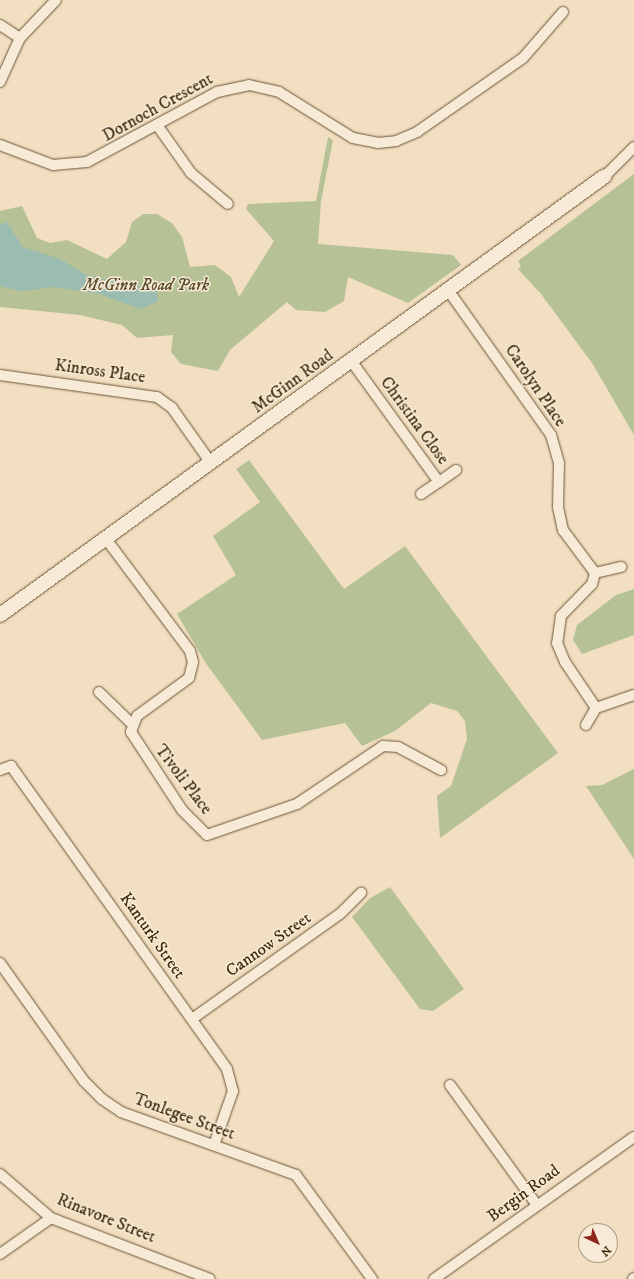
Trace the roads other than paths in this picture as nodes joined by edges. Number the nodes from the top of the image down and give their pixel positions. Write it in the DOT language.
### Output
graph roads {
  1 [pos="56,0"];
  2 [pos="563,12"];
  3 [pos="0,25"];
  4 [pos="20,38"];
  5 [pos="0,82"];
  6 [pos="157,125"];
  7 [pos="0,144"];
  8 [pos="634,147"];
  9 [pos="606,176"];
  10 [pos="228,204"];
  11 [pos="448,290"];
  12 [pos="352,362"];
  13 [pos="0,375"];
  14 [pos="211,463"];
  15 [pos="456,470"];
  16 [pos="439,482"];
  17 [pos="421,494"];
  18 [pos="106,539"];
  19 [pos="621,567"];
  20 [pos="595,573"];
  21 [pos="0,615"];
  22 [pos="99,692"];
  23 [pos="634,695"];
  24 [pos="596,708"];
  25 [pos="132,724"];
  26 [pos="586,725"];
  27 [pos="0,770"];
  28 [pos="441,770"];
  29 [pos="361,893"];
  30 [pos="0,963"];
  31 [pos="192,1019"];
  32 [pos="450,1085"];
  33 [pos="634,1137"];
  34 [pos="214,1145"];
  35 [pos="0,1174"];
  36 [pos="537,1205"];
  37 [pos="51,1218"];
  38 [pos="0,1254"];
  39 [pos="193,1276"];
  40 [pos="210,1279"];
  41 [pos="372,1279"];
  42 [pos="434,1279"];
  1 -- 4 [label="street"];
  2 -- 6 [label="street, Dornoch Crescent"];
  3 -- 4 [label="street"];
  4 -- 5 [label="street"];
  6 -- 7 [label="street, Dornoch Crescent"];
  6 -- 10 [label="street"];
  8 -- 9 [label="street"];
  9 -- 11 [label="street, McGinn Road"];
  11 -- 12 [label="street, McGinn Road"];
  11 -- 20 [label="street, Carolyn Place"];
  12 -- 14 [label="street, McGinn Road"];
  12 -- 16 [label="street, Christina Close"];
  13 -- 14 [label="street, Kinross Place"];
  14 -- 18 [label="street, McGinn Road"];
  15 -- 16 [label="street, Christina Close"];
  16 -- 17 [label="street"];
  18 -- 21 [label="street, McGinn Road"];
  18 -- 25 [label="street"];
  19 -- 20 [label="street"];
  20 -- 24 [label="street"];
  22 -- 25 [label="street"];
  23 -- 24 [label="street"];
  24 -- 26 [label="street"];
  25 -- 28 [label="street, Tivoli Place"];
  27 -- 31 [label="street, Kanturk Street"];
  29 -- 31 [label="street, Cannow Street"];
  30 -- 34 [label="street, Tonlegee Street"];
  31 -- 34 [label="street, Kanturk Street"];
  32 -- 36 [label="street"];
  33 -- 36 [label="street, Bergin Road"];
  34 -- 41 [label="street, Tonlegee Street"];
  35 -- 37 [label="street, Rinavore Street"];
  36 -- 42 [label="street, Bergin Road"];
  37 -- 38 [label="street"];
  37 -- 39 [label="street, Rinavore Street"];
  39 -- 40 [label="street, Rinavore Street"];
}
